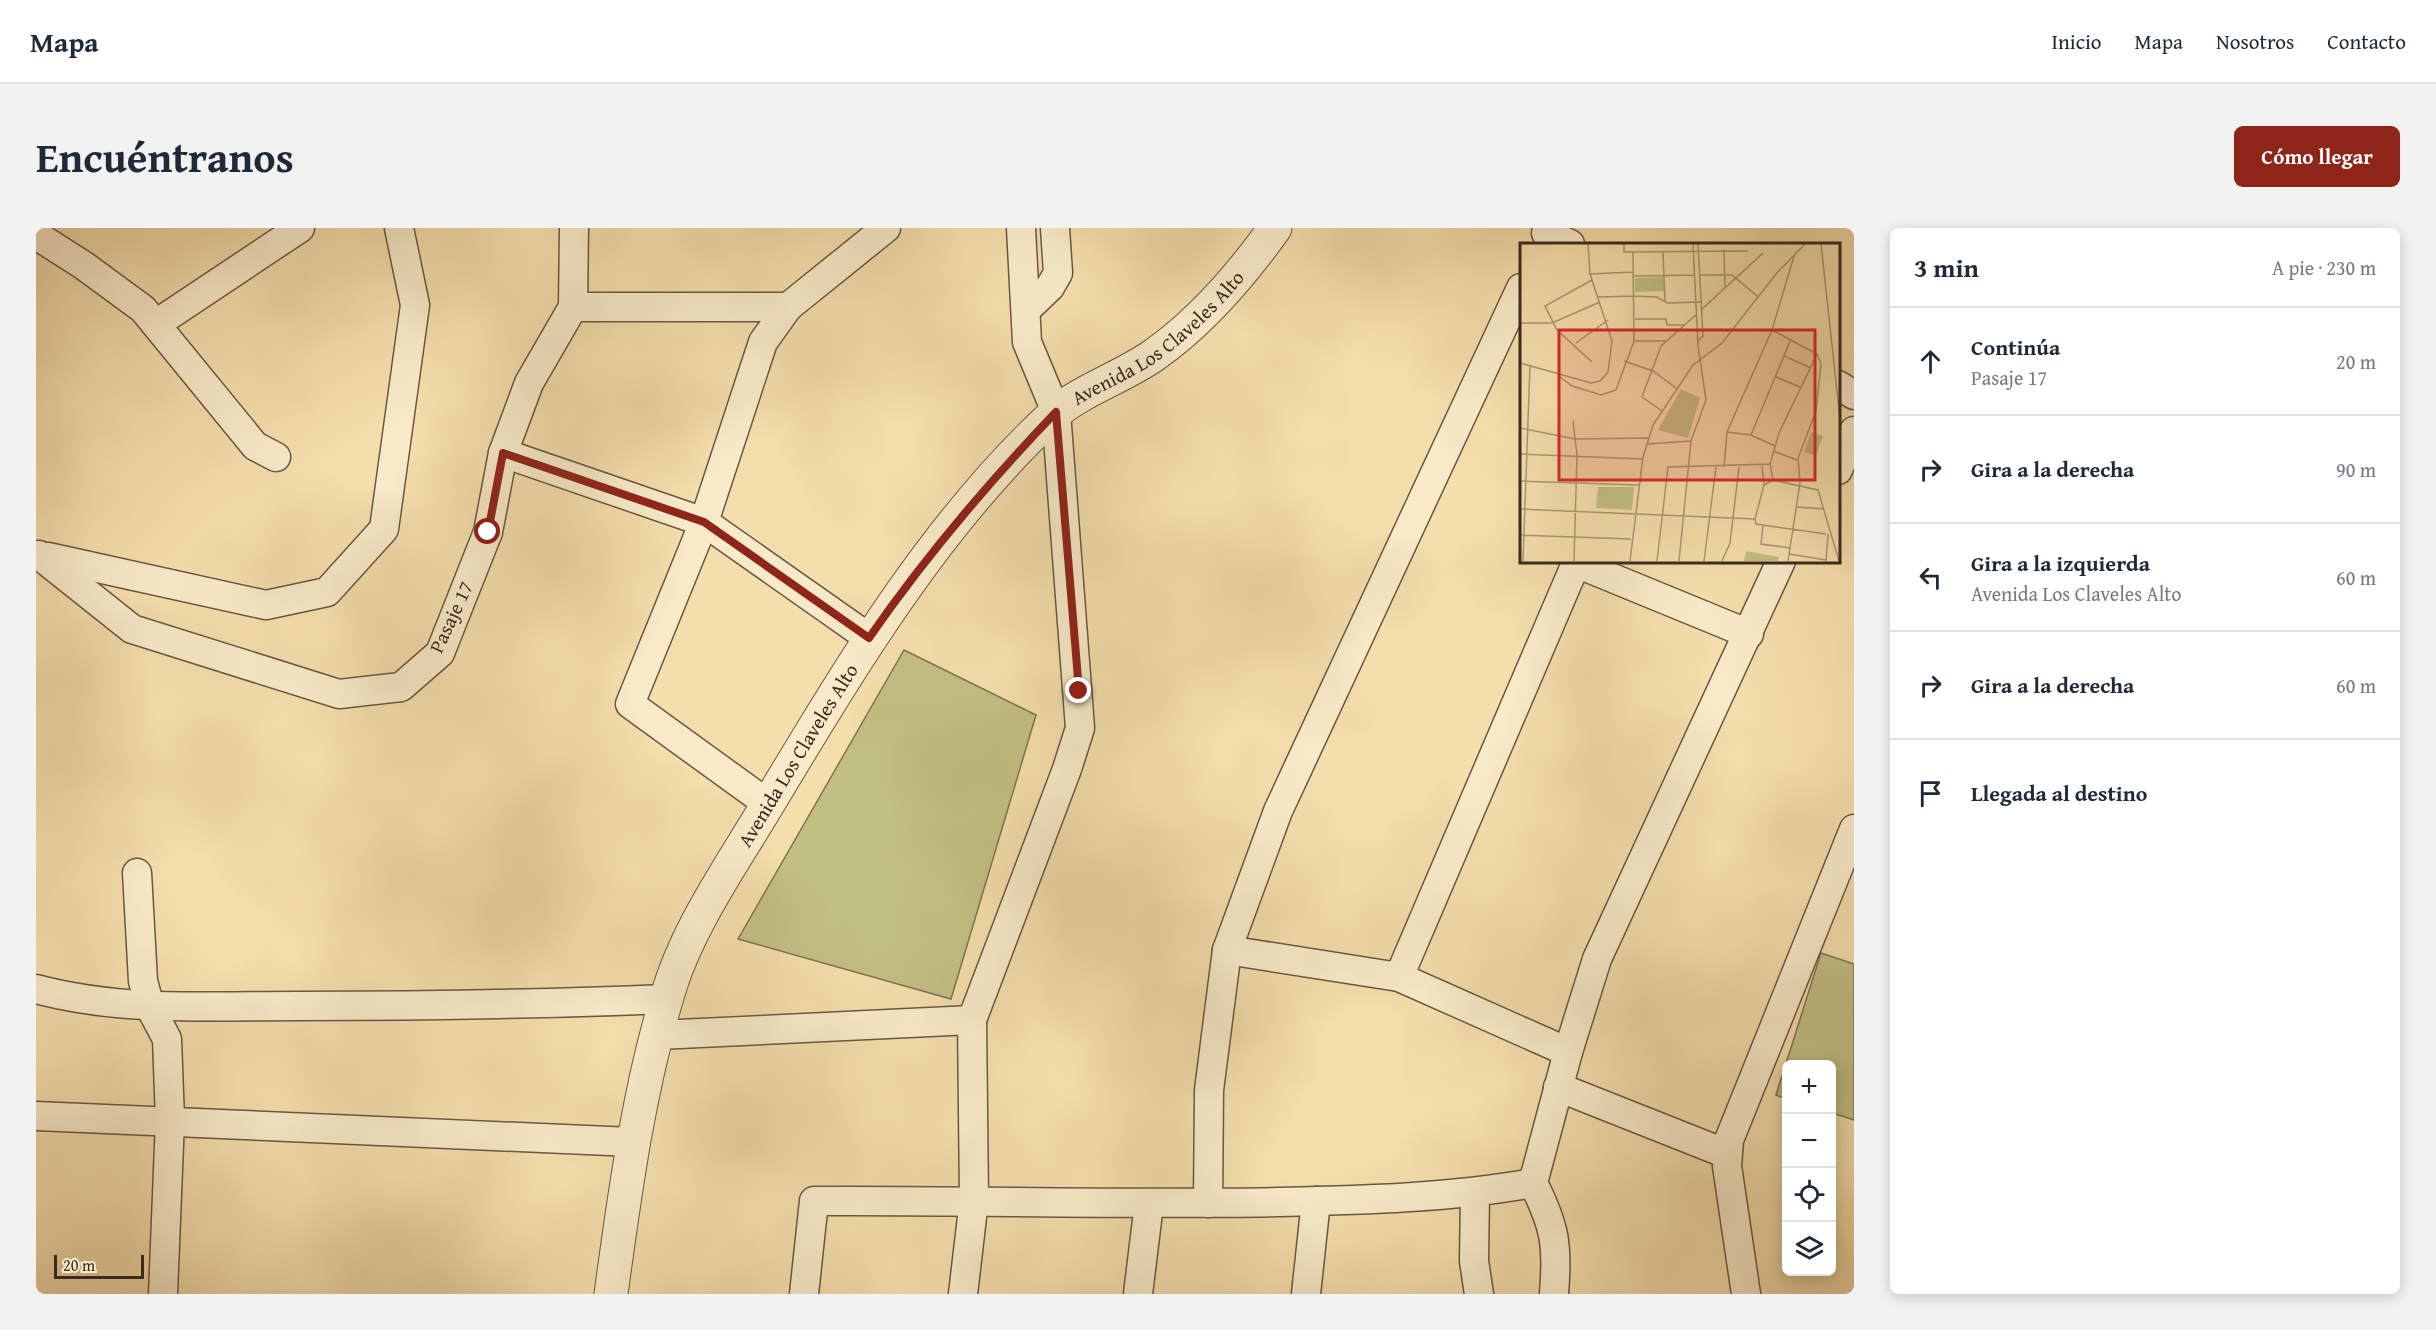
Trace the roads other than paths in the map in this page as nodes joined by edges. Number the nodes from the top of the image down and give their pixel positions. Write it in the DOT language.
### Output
graph roads {
  1 [pos="300,228"];
  2 [pos="399,228"];
  3 [pos="574,228"];
  4 [pos="886,228"];
  5 [pos="1021,228"];
  6 [pos="1055,228"];
  7 [pos="1275,228"];
  8 [pos="36,236"];
  9 [pos="1520,290"];
  10 [pos="573,308"];
  11 [pos="788,308"];
  12 [pos="1026,310"];
  13 [pos="156,324"];
  14 [pos="1839,386"];
  15 [pos="1854,395"];
  16 [pos="1056,412"];
  17 [pos="1854,431"];
  18 [pos="503,453"];
  19 [pos="276,457"];
  20 [pos="1839,468"];
  21 [pos="704,522"];
  22 [pos="38,555"];
  23 [pos="1577,562"];
  24 [pos="1781,562"];
  25 [pos="1749,634"];
  26 [pos="869,638"];
  27 [pos="768,804"];
  28 [pos="1854,829"];
  29 [pos="137,873"];
  30 [pos="1227,950"];
  31 [pos="1399,977"];
  32 [pos="36,989"];
  33 [pos="667,999"];
  34 [pos="150,1006"];
  35 [pos="972,1020"];
  36 [pos="658,1035"];
  37 [pos="1568,1052"];
  38 [pos="1558,1087"];
  39 [pos="36,1116"];
  40 [pos="170,1120"];
  41 [pos="632,1142"];
  42 [pos="1727,1154"];
  43 [pos="1533,1183"];
  44 [pos="1475,1193"];
  45 [pos="974,1200"];
  46 [pos="1316,1201"];
  47 [pos="1208,1203"];
  48 [pos="1149,1204"];
  49 [pos="164,1294"];
  50 [pos="611,1294"];
  51 [pos="804,1294"];
  52 [pos="963,1294"];
  53 [pos="1138,1294"];
  54 [pos="1306,1294"];
  55 [pos="1479,1294"];
  56 [pos="1557,1294"];
  57 [pos="1746,1294"];
  1 -- 13 [label="street"];
  2 -- 22 [label="street"];
  3 -- 10 [label="street, Pasaje 17"];
  4 -- 11 [label="street"];
  5 -- 12 [label="street"];
  6 -- 12 [label="street"];
  7 -- 16 [label="street, Avenida Los Claveles Alto"];
  8 -- 13 [label="street"];
  9 -- 30 [label="street"];
  10 -- 11 [label="street"];
  10 -- 18 [label="street, Pasaje 17"];
  11 -- 21 [label="street"];
  12 -- 16 [label="street"];
  13 -- 19 [label="street"];
  14 -- 15 [label="street"];
  16 -- 26 [label="street, Avenida Los Claveles Alto"];
  16 -- 35 [label="street"];
  17 -- 20 [label="street"];
  18 -- 21 [label="street"];
  18 -- 22 [label="street, Pasaje 17"];
  21 -- 26 [label="street"];
  21 -- 27 [label="street"];
  23 -- 25 [label="street"];
  23 -- 31 [label="street"];
  24 -- 25 [label="street"];
  25 -- 37 [label="street"];
  26 -- 27 [label="street, Avenida Los Claveles Alto"];
  27 -- 33 [label="street, Avenida Los Claveles Alto"];
  28 -- 42 [label="street"];
  29 -- 34 [label="street"];
  30 -- 31 [label="street"];
  30 -- 47 [label="street"];
  31 -- 37 [label="street"];
  32 -- 34 [label="street"];
  33 -- 34 [label="street"];
  33 -- 36 [label="street, Avenida Los Claveles Alto"];
  34 -- 40 [label="street"];
  35 -- 36 [label="street"];
  35 -- 45 [label="street"];
  36 -- 41 [label="street, Avenida Los Claveles Alto"];
  37 -- 38 [label="street"];
  38 -- 42 [label="street"];
  38 -- 43 [label="street"];
  39 -- 40 [label="street"];
  40 -- 41 [label="street"];
  40 -- 49 [label="street"];
  41 -- 50 [label="street, Avenida Los Claveles Alto"];
  42 -- 57 [label="street"];
  43 -- 44 [label="street"];
  43 -- 56 [label="street"];
  44 -- 46 [label="street"];
  44 -- 55 [label="street"];
  45 -- 48 [label="street"];
  45 -- 51 [label="street"];
  45 -- 52 [label="street"];
  46 -- 47 [label="street"];
  46 -- 54 [label="street"];
  47 -- 48 [label="street"];
  48 -- 53 [label="street"];
}
